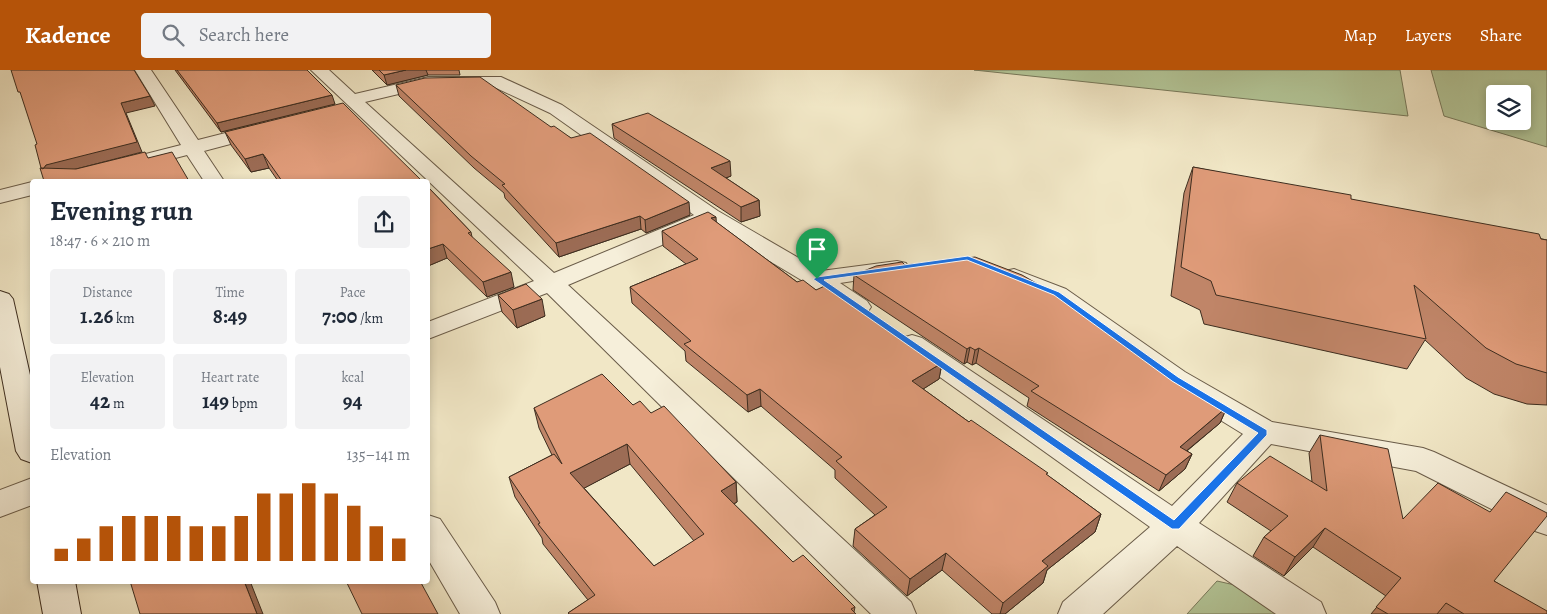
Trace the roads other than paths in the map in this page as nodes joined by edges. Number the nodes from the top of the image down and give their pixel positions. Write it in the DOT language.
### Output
graph roads {
  1 [pos="143,70"];
  2 [pos="320,70"];
  3 [pos="349,105"];
  4 [pos="280,125"];
  5 [pos="193,147"];
  6 [pos="117,167"];
  7 [pos="213,179"];
  8 [pos="30,189"];
  9 [pos="0,197"];
  10 [pos="710,216"];
  11 [pos="921,264"];
  12 [pos="994,268"];
  13 [pos="817,279"];
  14 [pos="551,284"];
  15 [pos="0,299"];
  16 [pos="430,330"];
  17 [pos="1264,432"];
  18 [pos="30,442"];
  19 [pos="30,492"];
  20 [pos="0,504"];
  21 [pos="1547,521"];
  22 [pos="1175,526"];
  23 [pos="430,532"];
  24 [pos="57,584"];
  25 [pos="62,614"];
  26 [pos="481,614"];
  27 [pos="896,614"];
  28 [pos="1077,614"];
  29 [pos="1307,614"];
  1 -- 5 [label="street"];
  2 -- 3 [label="street"];
  3 -- 10 [label="street"];
  3 -- 14 [label="street"];
  4 -- 5 [label="street"];
  5 -- 6 [label="street"];
  5 -- 7 [label="street"];
  8 -- 9 [label="street"];
  10 -- 13 [label="street"];
  10 -- 14 [label="street"];
  11 -- 13 [label="street"];
  12 -- 17 [label="street"];
  13 -- 22 [label="street"];
  14 -- 16 [label="street"];
  14 -- 27 [label="street"];
  15 -- 18 [label="street"];
  17 -- 21 [label="street"];
  17 -- 22 [label="street"];
  19 -- 20 [label="street"];
  22 -- 28 [label="street"];
  22 -- 29 [label="street"];
  23 -- 26 [label="street"];
  24 -- 25 [label="street"];
}
